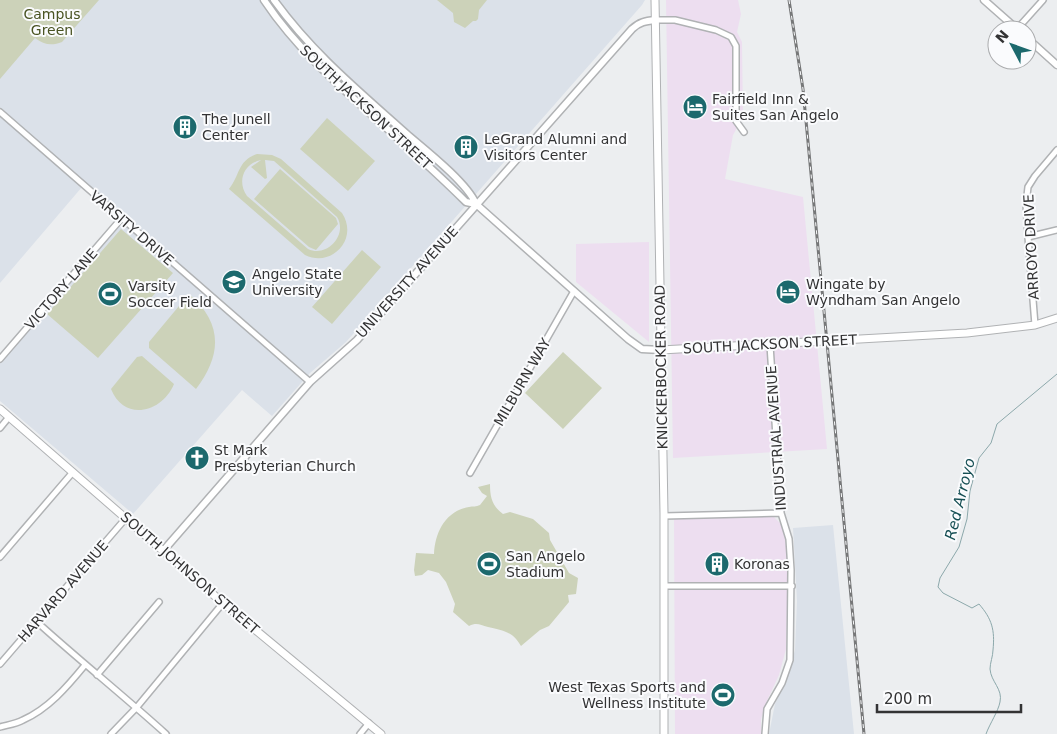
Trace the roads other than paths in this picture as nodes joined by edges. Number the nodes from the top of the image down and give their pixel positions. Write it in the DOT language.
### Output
graph roads {
  1 [pos="264,0"];
  2 [pos="274,0"];
  3 [pos="655,0"];
  4 [pos="984,0"];
  5 [pos="1043,0"];
  6 [pos="655,20"];
  7 [pos="1007,20"];
  8 [pos="1026,20"];
  9 [pos="1037,47"];
  10 [pos="1057,65"];
  11 [pos="0,112"];
  12 [pos="744,132"];
  13 [pos="1057,150"];
  14 [pos="476,204"];
  15 [pos="122,219"];
  16 [pos="1057,230"];
  17 [pos="1028,237"];
  18 [pos="574,291"];
  19 [pos="1057,318"];
  20 [pos="1035,325"];
  21 [pos="770,345"];
  22 [pos="660,350"];
  23 [pos="0,359"];
  24 [pos="310,382"];
  25 [pos="0,409"];
  26 [pos="9,417"];
  27 [pos="0,428"];
  28 [pos="73,472"];
  29 [pos="470,473"];
  30 [pos="781,513"];
  31 [pos="664,516"];
  32 [pos="126,518"];
  33 [pos="164,551"];
  34 [pos="0,557"];
  35 [pos="664,586"];
  36 [pos="792,586"];
  37 [pos="159,602"];
  38 [pos="223,603"];
  39 [pos="37,622"];
  40 [pos="0,664"];
  41 [pos="85,666"];
  42 [pos="97,675"];
  43 [pos="136,707"];
  44 [pos="369,723"];
  45 [pos="0,727"];
  46 [pos="111,734"];
  47 [pos="166,734"];
  48 [pos="360,734"];
  49 [pos="381,734"];
  50 [pos="664,734"];
  51 [pos="765,734"];
  1 -- 14 [label="street, SOUTH JACKSON STREET"];
  2 -- 14 [label="street, SOUTH JACKSON STREET"];
  3 -- 6 [label="main road, KNICKERBOCKER ROAD"];
  4 -- 7 [label="street"];
  5 -- 8 [label="street"];
  6 -- 12 [label="street"];
  6 -- 14 [label="street, UNIVERSITY AVENUE"];
  6 -- 22 [label="main road, KNICKERBOCKER ROAD"];
  9 -- 10 [label="street"];
  11 -- 15 [label="street, VARSITY DRIVE"];
  13 -- 17 [label="street, ARROYO DRIVE"];
  14 -- 18 [label="street, SOUTH JACKSON STREET"];
  14 -- 24 [label="street, UNIVERSITY AVENUE"];
  15 -- 23 [label="street, VICTORY LANE"];
  15 -- 24 [label="street, VARSITY DRIVE"];
  16 -- 17 [label="street"];
  17 -- 20 [label="street, ARROYO DRIVE"];
  18 -- 22 [label="street, SOUTH JACKSON STREET"];
  18 -- 29 [label="street, MILBURN WAY"];
  19 -- 20 [label="main road, SOUTH JACKSON STREET"];
  20 -- 21 [label="main road, SOUTH JACKSON STREET"];
  21 -- 22 [label="main road, SOUTH JACKSON STREET"];
  21 -- 30 [label="street, INDUSTRIAL AVENUE"];
  22 -- 31 [label="main road, KNICKERBOCKER ROAD"];
  24 -- 33 [label="street, UNIVERSITY AVENUE"];
  25 -- 26 [label="main road, SOUTH JOHNSON STREET"];
  26 -- 27 [label="street"];
  26 -- 28 [label="main road, SOUTH JOHNSON STREET"];
  28 -- 32 [label="main road, SOUTH JOHNSON STREET"];
  28 -- 34 [label="street"];
  30 -- 31 [label="street"];
  30 -- 36 [label="street, INDUSTRIAL AVENUE"];
  31 -- 35 [label="main road, KNICKERBOCKER ROAD"];
  32 -- 33 [label="main road, SOUTH JOHNSON STREET"];
  32 -- 39 [label="street, HARVARD AVENUE"];
  33 -- 38 [label="main road, SOUTH JOHNSON STREET"];
  35 -- 36 [label="street"];
  35 -- 50 [label="main road, KNICKERBOCKER ROAD"];
  36 -- 51 [label="street, INDUSTRIAL AVENUE"];
  37 -- 42 [label="street"];
  38 -- 43 [label="street"];
  38 -- 44 [label="main road, SOUTH JOHNSON STREET"];
  39 -- 40 [label="street, HARVARD AVENUE"];
  39 -- 41 [label="street"];
  41 -- 42 [label="street"];
  41 -- 45 [label="street"];
  42 -- 43 [label="street"];
  43 -- 46 [label="street"];
  43 -- 47 [label="street"];
  44 -- 48 [label="street"];
  44 -- 49 [label="main road, SOUTH JOHNSON STREET"];
}
